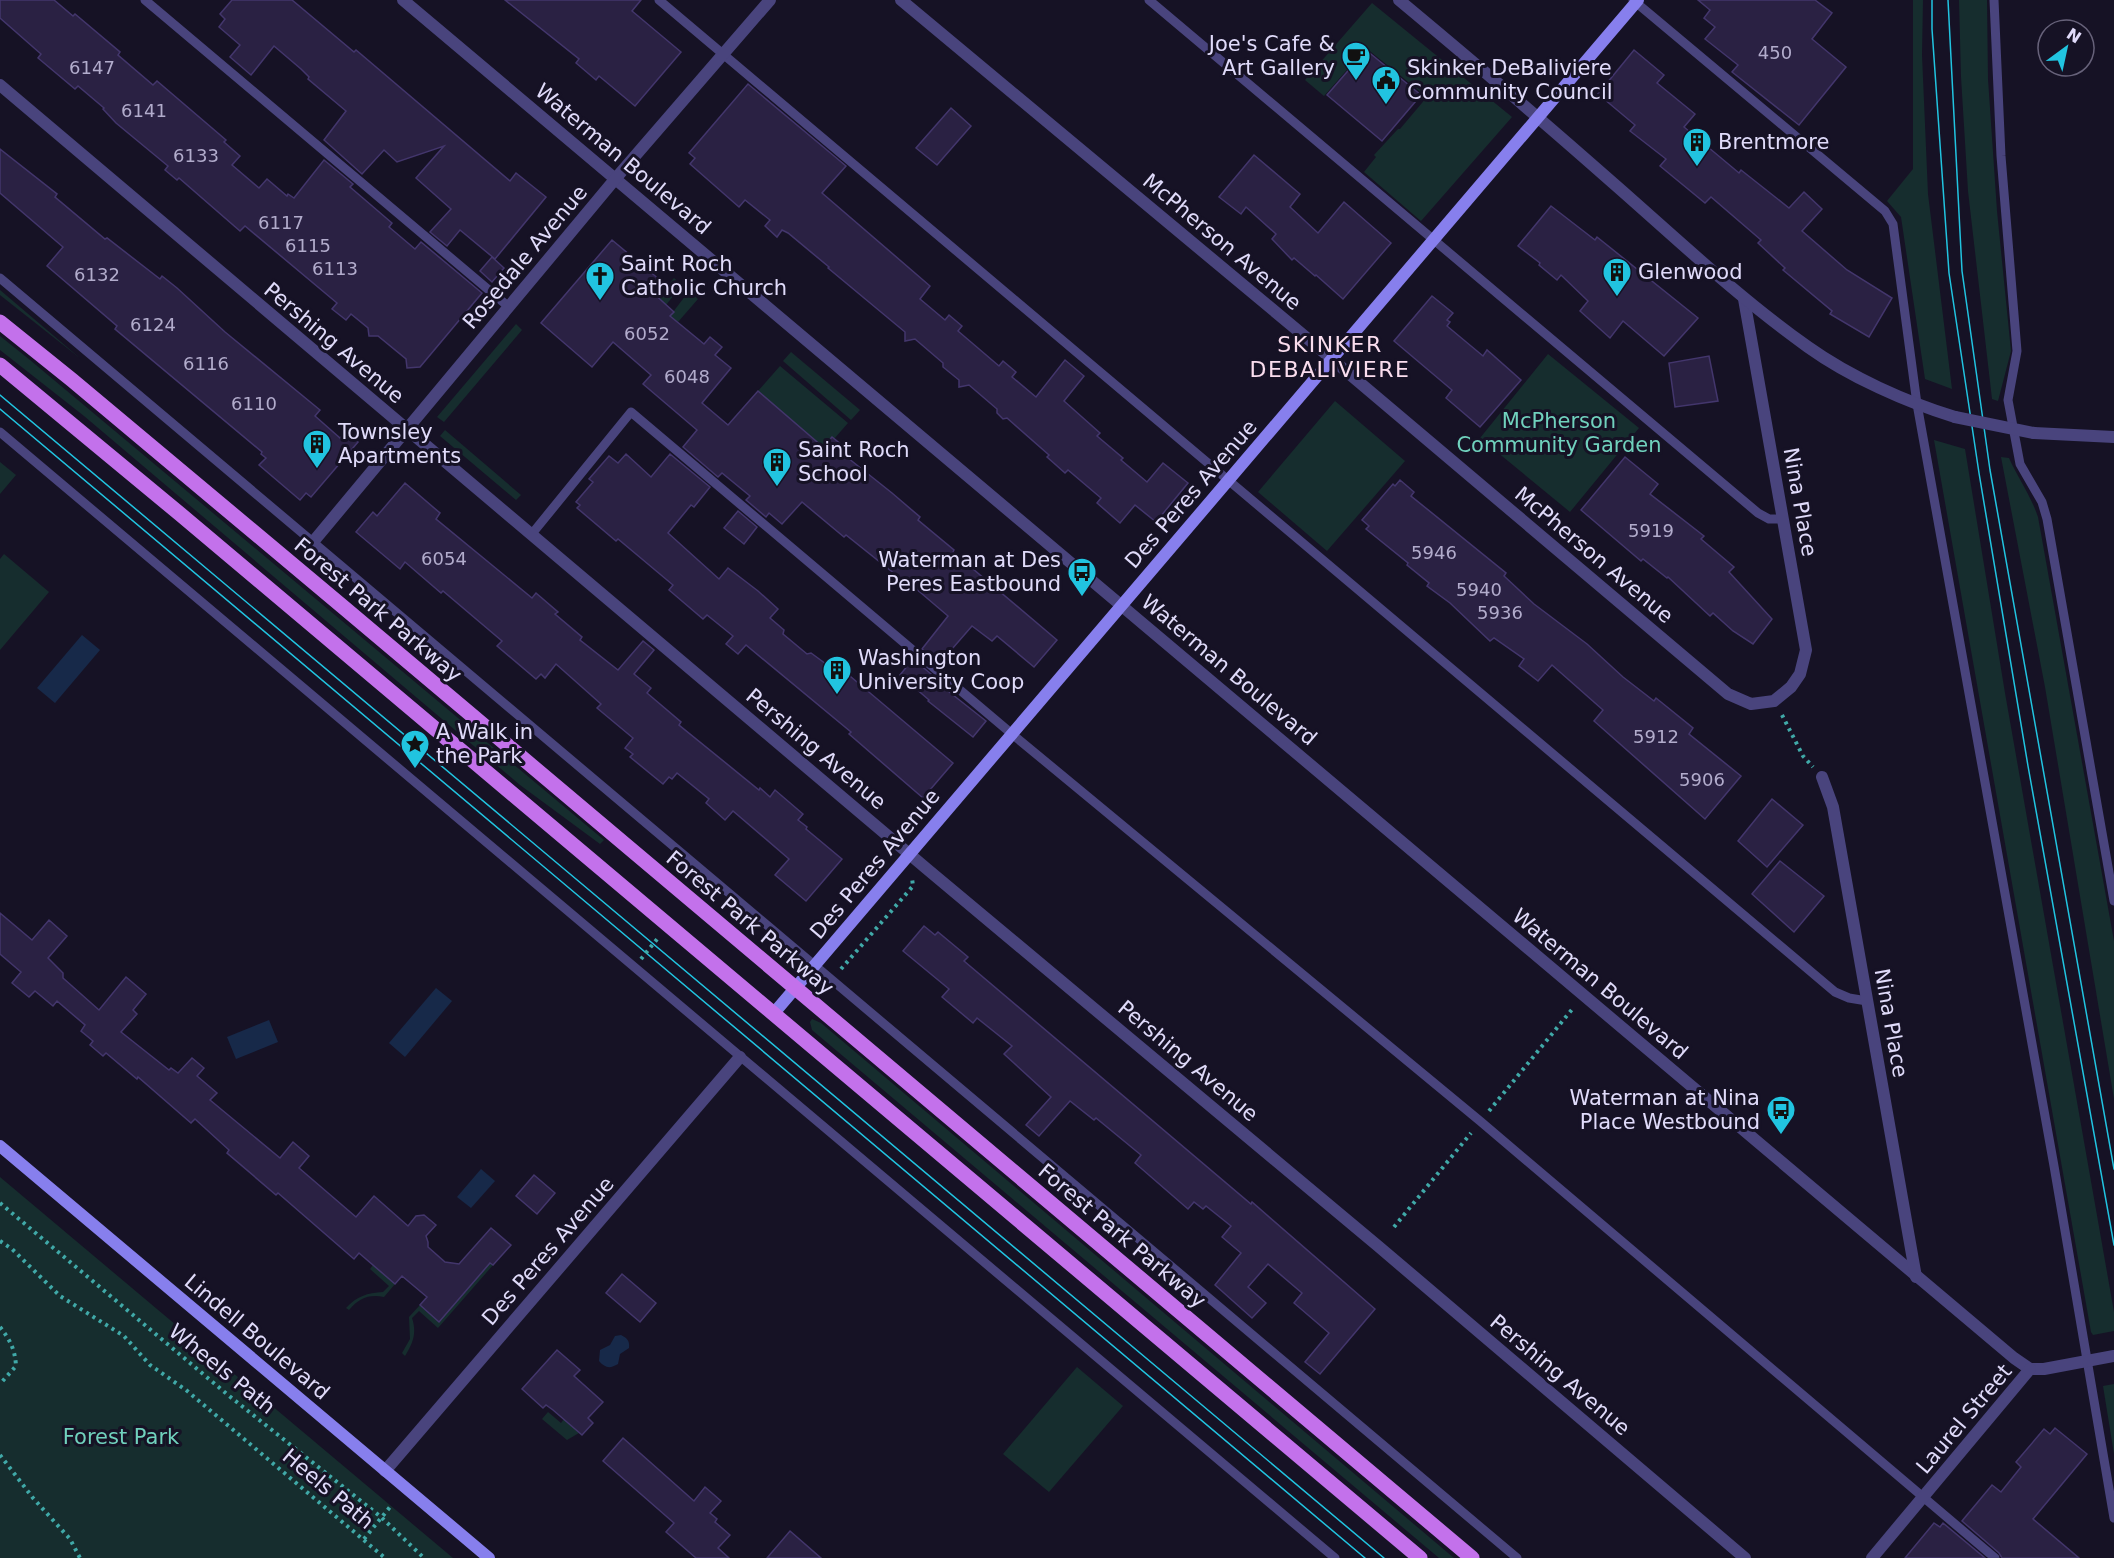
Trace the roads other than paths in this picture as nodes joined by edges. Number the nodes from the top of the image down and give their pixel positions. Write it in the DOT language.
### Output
graph roads {
  1 [pos="145,0"];
  2 [pos="403,0"];
  3 [pos="659,0"];
  4 [pos="770,0"];
  5 [pos="901,0"];
  6 [pos="1149,0"];
  7 [pos="1399,0"];
  8 [pos="1994,0"];
  9 [pos="1636,1"];
  10 [pos="723,54"];
  11 [pos="0,85"];
  12 [pos="1538,117"];
  13 [pos="616,178"];
  14 [pos="1433,241"];
  15 [pos="0,278"];
  16 [pos="1744,299"];
  17 [pos="509,307"];
  18 [pos="0,322"];
  19 [pos="1332,359"];
  20 [pos="0,365"];
  21 [pos="1917,404"];
  22 [pos="406,430"];
  23 [pos="0,432"];
  24 [pos="2114,437"];
  25 [pos="1229,480"];
  26 [pos="1783,519"];
  27 [pos="531,535"];
  28 [pos="313,542"];
  29 [pos="1122,605"];
  30 [pos="1774,701"];
  31 [pos="1012,734"];
  32 [pos="1822,777"];
  33 [pos="910,854"];
  34 [pos="2114,901"];
  35 [pos="815,964"];
  36 [pos="795,988"];
  37 [pos="1867,1001"];
  38 [pos="774,1013"];
  39 [pos="740,1057"];
  40 [pos="0,1146"];
  41 [pos="1916,1277"];
  42 [pos="2114,1356"];
  43 [pos="2092,1360"];
  44 [pos="2030,1368"];
  45 [pos="385,1471"];
  46 [pos="1923,1498"];
  47 [pos="2114,1518"];
  48 [pos="489,1558"];
  49 [pos="1335,1558"];
  50 [pos="1420,1558"];
  51 [pos="1472,1558"];
  52 [pos="1517,1558"];
  53 [pos="1745,1558"];
  54 [pos="1872,1558"];
  55 [pos="1995,1558"];
  1 -- 17 [label="lane"];
  2 -- 13 [label="street, Waterman Boulevard"];
  3 -- 10 [label="lane"];
  4 -- 10 [label="street, Rosedale Avenue"];
  5 -- 19 [label="street, McPherson Avenue"];
  6 -- 14 [label="lane"];
  7 -- 12 [label="street"];
  8 -- 34 [label="lane"];
  9 -- 12 [label="street, Des Peres Avenue"];
  9 -- 21 [label="lane"];
  10 -- 13 [label="street, Rosedale Avenue"];
  10 -- 25 [label="lane"];
  11 -- 22 [label="street, Pershing Avenue"];
  12 -- 14 [label="street, Des Peres Avenue"];
  12 -- 16 [label="street"];
  13 -- 17 [label="street, Rosedale Avenue"];
  13 -- 29 [label="street, Waterman Boulevard"];
  14 -- 19 [label="street, Des Peres Avenue"];
  14 -- 26 [label="lane"];
  15 -- 28 [label="lane"];
  16 -- 21 [label="street"];
  16 -- 26 [label="street, Nina Place"];
  17 -- 22 [label="street, Rosedale Avenue"];
  18 -- 36 [label="main road, Forest Park Parkway"];
  19 -- 25 [label="street, Des Peres Avenue"];
  19 -- 30 [label="street, McPherson Avenue"];
  20 -- 38 [label="main road"];
  21 -- 24 [label="street, bridge"];
  21 -- 43 [label="lane"];
  22 -- 27 [label="street, Pershing Avenue"];
  22 -- 28 [label="street, Rosedale Avenue"];
  23 -- 39 [label="lane"];
  25 -- 29 [label="street, Des Peres Avenue"];
  25 -- 37 [label="lane"];
  26 -- 30 [label="street, Nina Place"];
  27 -- 31 [label="lane"];
  27 -- 33 [label="street, Pershing Avenue"];
  28 -- 35 [label="lane"];
  29 -- 31 [label="street, Des Peres Avenue"];
  29 -- 41 [label="street, Waterman Boulevard"];
  31 -- 33 [label="street, Des Peres Avenue"];
  31 -- 46 [label="lane"];
  32 -- 37 [label="street, Nina Place"];
  33 -- 35 [label="street, Des Peres Avenue"];
  33 -- 53 [label="street, Pershing Avenue"];
  35 -- 36 [label="street, Des Peres Avenue"];
  35 -- 52 [label="lane"];
  36 -- 38 [label="street, Des Peres Avenue"];
  36 -- 51 [label="main road, Forest Park Parkway"];
  37 -- 41 [label="street, Nina Place"];
  38 -- 50 [label="main road"];
  39 -- 45 [label="street, Des Peres Avenue"];
  39 -- 49 [label="lane"];
  40 -- 45 [label="street, Lindell Boulevard"];
  41 -- 44 [label="street, Waterman Boulevard"];
  42 -- 43 [label="street, Laurel Street"];
  43 -- 44 [label="street, Laurel Street"];
  43 -- 47 [label="lane"];
  44 -- 46 [label="street, Laurel Street"];
  45 -- 48 [label="street, Lindell Boulevard"];
  46 -- 54 [label="street, Laurel Street"];
  46 -- 55 [label="lane"];
}
